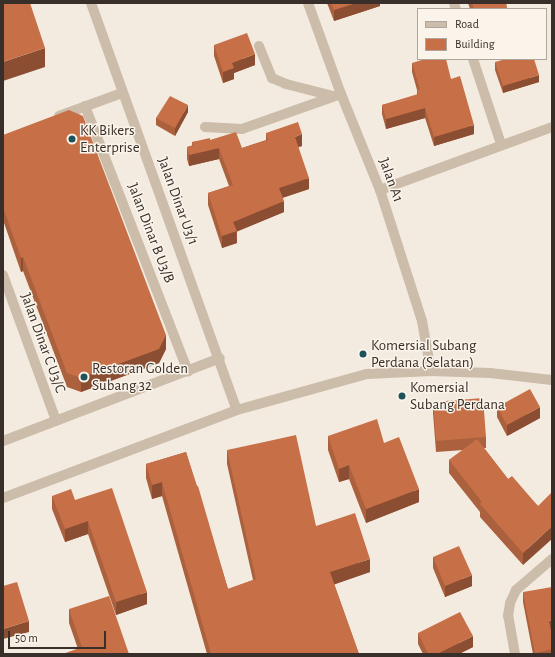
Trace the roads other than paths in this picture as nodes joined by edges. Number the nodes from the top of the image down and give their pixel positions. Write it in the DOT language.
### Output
graph roads {
  1 [pos="91,3"];
  2 [pos="308,3"];
  3 [pos="259,46"];
  4 [pos="473,60"];
  5 [pos="122,93"];
  6 [pos="337,95"];
  7 [pos="85,106"];
  8 [pos="48,120"];
  9 [pos="205,127"];
  10 [pos="552,127"];
  11 [pos="501,144"];
  12 [pos="380,190"];
  13 [pos="4,281"];
  14 [pos="220,358"];
  15 [pos="431,371"];
  16 [pos="188,372"];
  17 [pos="552,380"];
  18 [pos="237,410"];
  19 [pos="56,421"];
  20 [pos="3,441"];
  21 [pos="3,498"];
  22 [pos="552,559"];
  23 [pos="515,654"];
  1 -- 5 [label="street, Jalan Dinar U3/1"];
  2 -- 6 [label="street, Jalan A1"];
  3 -- 6 [label="street"];
  4 -- 11 [label="street"];
  5 -- 7 [label="street"];
  5 -- 14 [label="street, Jalan Dinar U3/1"];
  6 -- 9 [label="street"];
  6 -- 12 [label="street, Jalan A1"];
  7 -- 8 [label="street"];
  7 -- 16 [label="street, Jalan Dinar B U3/B"];
  10 -- 11 [label="street"];
  11 -- 12 [label="street"];
  12 -- 15 [label="street, Jalan A1"];
  13 -- 19 [label="street, Jalan Dinar C U3/C"];
  14 -- 16 [label="street"];
  14 -- 18 [label="street, Jalan Dinar U3/1"];
  15 -- 17 [label="street"];
  15 -- 18 [label="street"];
  16 -- 19 [label="street"];
  18 -- 21 [label="street"];
  19 -- 20 [label="street"];
  22 -- 23 [label="street"];
}
